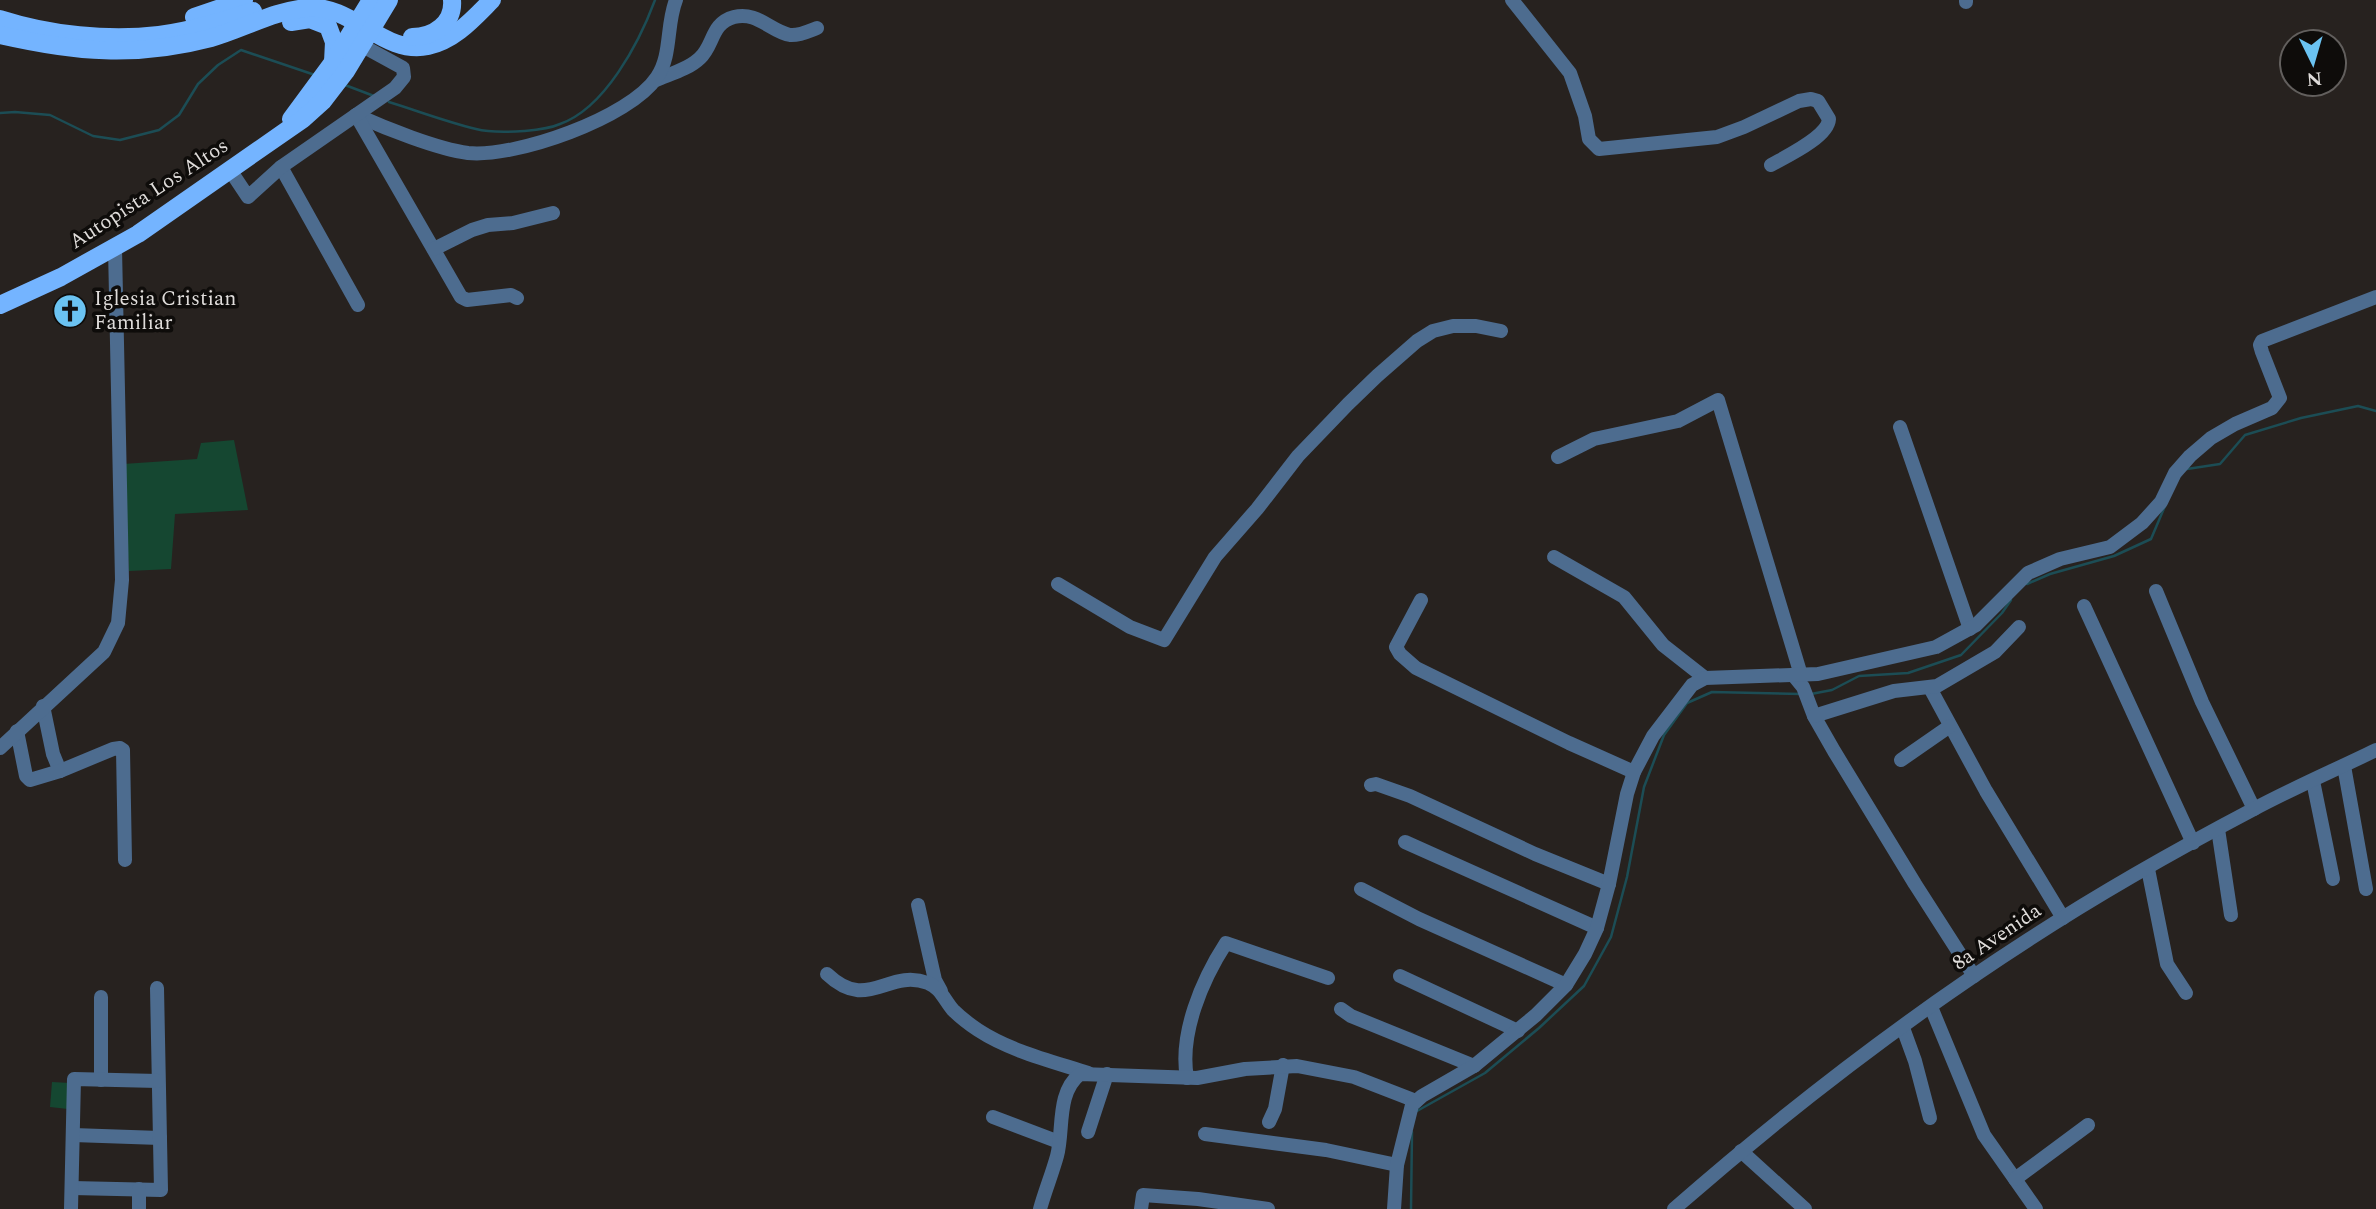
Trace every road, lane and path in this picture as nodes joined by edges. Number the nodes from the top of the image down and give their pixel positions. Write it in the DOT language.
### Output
graph roads {
  1 [pos="244,0"];
  2 [pos="293,0"];
  3 [pos="334,0"];
  4 [pos="371,0"];
  5 [pos="389,0"];
  6 [pos="452,0"];
  7 [pos="492,0"];
  8 [pos="676,0"];
  9 [pos="1512,0"];
  10 [pos="349,12"];
  11 [pos="0,19"];
  12 [pos="817,28"];
  13 [pos="379,30"];
  14 [pos="86,34"];
  15 [pos="0,36"];
  16 [pos="361,45"];
  17 [pos="96,52"];
  18 [pos="337,66"];
  19 [pos="656,80"];
  20 [pos="356,115"];
  21 [pos="1771,165"];
  22 [pos="281,167"];
  23 [pos="230,170"];
  24 [pos="553,213"];
  25 [pos="115,248"];
  26 [pos="434,249"];
  27 [pos="2376,297"];
  28 [pos="517,298"];
  29 [pos="0,305"];
  30 [pos="358,305"];
  31 [pos="1502,331"];
  32 [pos="1900,427"];
  33 [pos="1558,457"];
  34 [pos="1554,557"];
  35 [pos="1058,584"];
  36 [pos="2156,591"];
  37 [pos="1421,600"];
  38 [pos="2084,606"];
  39 [pos="2019,627"];
  40 [pos="1969,629"];
  41 [pos="1704,678"];
  42 [pos="1799,679"];
  43 [pos="1930,688"];
  44 [pos="43,706"];
  45 [pos="1813,713"];
  46 [pos="1950,726"];
  47 [pos="17,731"];
  48 [pos="0,748"];
  49 [pos="2376,750"];
  50 [pos="1901,760"];
  51 [pos="2344,766"];
  52 [pos="60,771"];
  53 [pos="1634,772"];
  54 [pos="2313,781"];
  55 [pos="1371,785"];
  56 [pos="2253,809"];
  57 [pos="2218,829"];
  58 [pos="1405,842"];
  59 [pos="2193,843"];
  60 [pos="125,860"];
  61 [pos="2148,869"];
  62 [pos="2333,879"];
  63 [pos="1609,884"];
  64 [pos="1361,889"];
  65 [pos="2367,889"];
  66 [pos="918,905"];
  67 [pos="2231,915"];
  68 [pos="2063,918"];
  69 [pos="1597,929"];
  70 [pos="827,974"];
  71 [pos="1400,976"];
  72 [pos="1974,976"];
  73 [pos="1328,978"];
  74 [pos="1566,985"];
  75 [pos="157,988"];
  76 [pos="2186,993"];
  77 [pos="943,996"];
  78 [pos="101,997"];
  79 [pos="1931,1007"];
  80 [pos="1341,1009"];
  81 [pos="1903,1028"];
  82 [pos="1518,1031"];
  83 [pos="1283,1065"];
  84 [pos="1474,1066"];
  85 [pos="1089,1073"];
  86 [pos="1107,1074"];
  87 [pos="1187,1079"];
  88 [pos="101,1080"];
  89 [pos="158,1082"];
  90 [pos="1416,1101"];
  91 [pos="993,1117"];
  92 [pos="1930,1118"];
  93 [pos="1269,1122"];
  94 [pos="2088,1125"];
  95 [pos="1088,1132"];
  96 [pos="1205,1134"];
  97 [pos="73,1135"];
  98 [pos="160,1138"];
  99 [pos="1059,1142"];
  100 [pos="1741,1151"];
  101 [pos="1397,1165"];
  102 [pos="2015,1179"];
  103 [pos="72,1188"];
  104 [pos="139,1189"];
  105 [pos="1677,1208"];
  106 [pos="71,1209"];
  107 [pos="139,1209"];
  108 [pos="1040,1209"];
  109 [pos="1141,1209"];
  110 [pos="1268,1209"];
  111 [pos="1394,1209"];
  112 [pos="1805,1209"];
  113 [pos="2036,1209"];
  1 -- 14 [label="main road"];
  2 -- 14 [label="main road"];
  3 -- 10 [label="main road"];
  4 -- 18 [label="main road, Autopista Los Altos"];
  5 -- 16 [label="main road, Autopista Los Altos"];
  6 -- 13 [label="main road"];
  7 -- 13 [label="main road"];
  8 -- 19 [label="street"];
  9 -- 21 [label="street"];
  10 -- 13 [label="main road"];
  10 -- 17 [label="main road"];
  11 -- 14 [label="main road"];
  12 -- 19 [label="street"];
  15 -- 17 [label="main road"];
  16 -- 18 [label="main road, Autopista Los Altos"];
  16 -- 20 [label="street"];
  17 -- 18 [label="main road"];
  18 -- 23 [label="main road, Autopista Los Altos"];
  19 -- 20 [label="street"];
  20 -- 22 [label="street"];
  20 -- 26 [label="street"];
  22 -- 23 [label="street"];
  22 -- 30 [label="street"];
  23 -- 25 [label="main road, Autopista Los Altos"];
  24 -- 26 [label="street"];
  25 -- 29 [label="main road, Autopista Los Altos"];
  25 -- 44 [label="street"];
  26 -- 28 [label="street"];
  27 -- 40 [label="street"];
  31 -- 35 [label="street"];
  32 -- 40 [label="street"];
  33 -- 42 [label="street"];
  34 -- 41 [label="street"];
  36 -- 56 [label="street"];
  37 -- 53 [label="street"];
  38 -- 59 [label="street"];
  39 -- 43 [label="street"];
  40 -- 42 [label="street"];
  41 -- 42 [label="street"];
  41 -- 53 [label="street"];
  42 -- 45 [label="street"];
  43 -- 45 [label="street"];
  43 -- 46 [label="street"];
  44 -- 47 [label="street"];
  44 -- 52 [label="street"];
  45 -- 72 [label="street"];
  46 -- 50 [label="street"];
  46 -- 68 [label="street"];
  47 -- 48 [label="street"];
  47 -- 52 [label="street"];
  49 -- 51 [label="street, 8a Avenida"];
  51 -- 54 [label="street, 8a Avenida"];
  51 -- 65 [label="street"];
  52 -- 60 [label="street"];
  53 -- 63 [label="street"];
  54 -- 56 [label="street, 8a Avenida"];
  54 -- 62 [label="street"];
  55 -- 63 [label="street"];
  56 -- 57 [label="street, 8a Avenida"];
  57 -- 59 [label="street, 8a Avenida"];
  57 -- 67 [label="street"];
  58 -- 69 [label="street"];
  59 -- 61 [label="street, 8a Avenida"];
  61 -- 68 [label="street, 8a Avenida"];
  61 -- 76 [label="street"];
  63 -- 69 [label="street"];
  64 -- 74 [label="street"];
  66 -- 77 [label="street"];
  68 -- 72 [label="street, 8a Avenida"];
  69 -- 74 [label="street"];
  70 -- 77 [label="street"];
  71 -- 82 [label="street"];
  72 -- 79 [label="street, 8a Avenida"];
  73 -- 87 [label="street"];
  74 -- 82 [label="street"];
  75 -- 89 [label="street"];
  77 -- 85 [label="street"];
  78 -- 88 [label="street"];
  79 -- 81 [label="street, 8a Avenida"];
  79 -- 102 [label="street"];
  80 -- 84 [label="street"];
  81 -- 92 [label="street"];
  81 -- 100 [label="street, 8a Avenida"];
  82 -- 84 [label="street"];
  83 -- 87 [label="street"];
  83 -- 90 [label="street"];
  83 -- 93 [label="street"];
  84 -- 90 [label="street"];
  85 -- 86 [label="street"];
  85 -- 99 [label="street"];
  86 -- 87 [label="street"];
  86 -- 95 [label="street"];
  88 -- 89 [label="street"];
  88 -- 97 [label="street"];
  89 -- 98 [label="street"];
  90 -- 101 [label="street"];
  91 -- 99 [label="street"];
  94 -- 102 [label="street"];
  96 -- 101 [label="street"];
  97 -- 98 [label="street"];
  97 -- 103 [label="street"];
  98 -- 104 [label="street"];
  99 -- 108 [label="street"];
  100 -- 105 [label="street, 8a Avenida"];
  100 -- 112 [label="street"];
  101 -- 111 [label="street"];
  102 -- 113 [label="street"];
  103 -- 104 [label="street"];
  103 -- 106 [label="street"];
  104 -- 107 [label="street"];
  109 -- 110 [label="street"];
}
